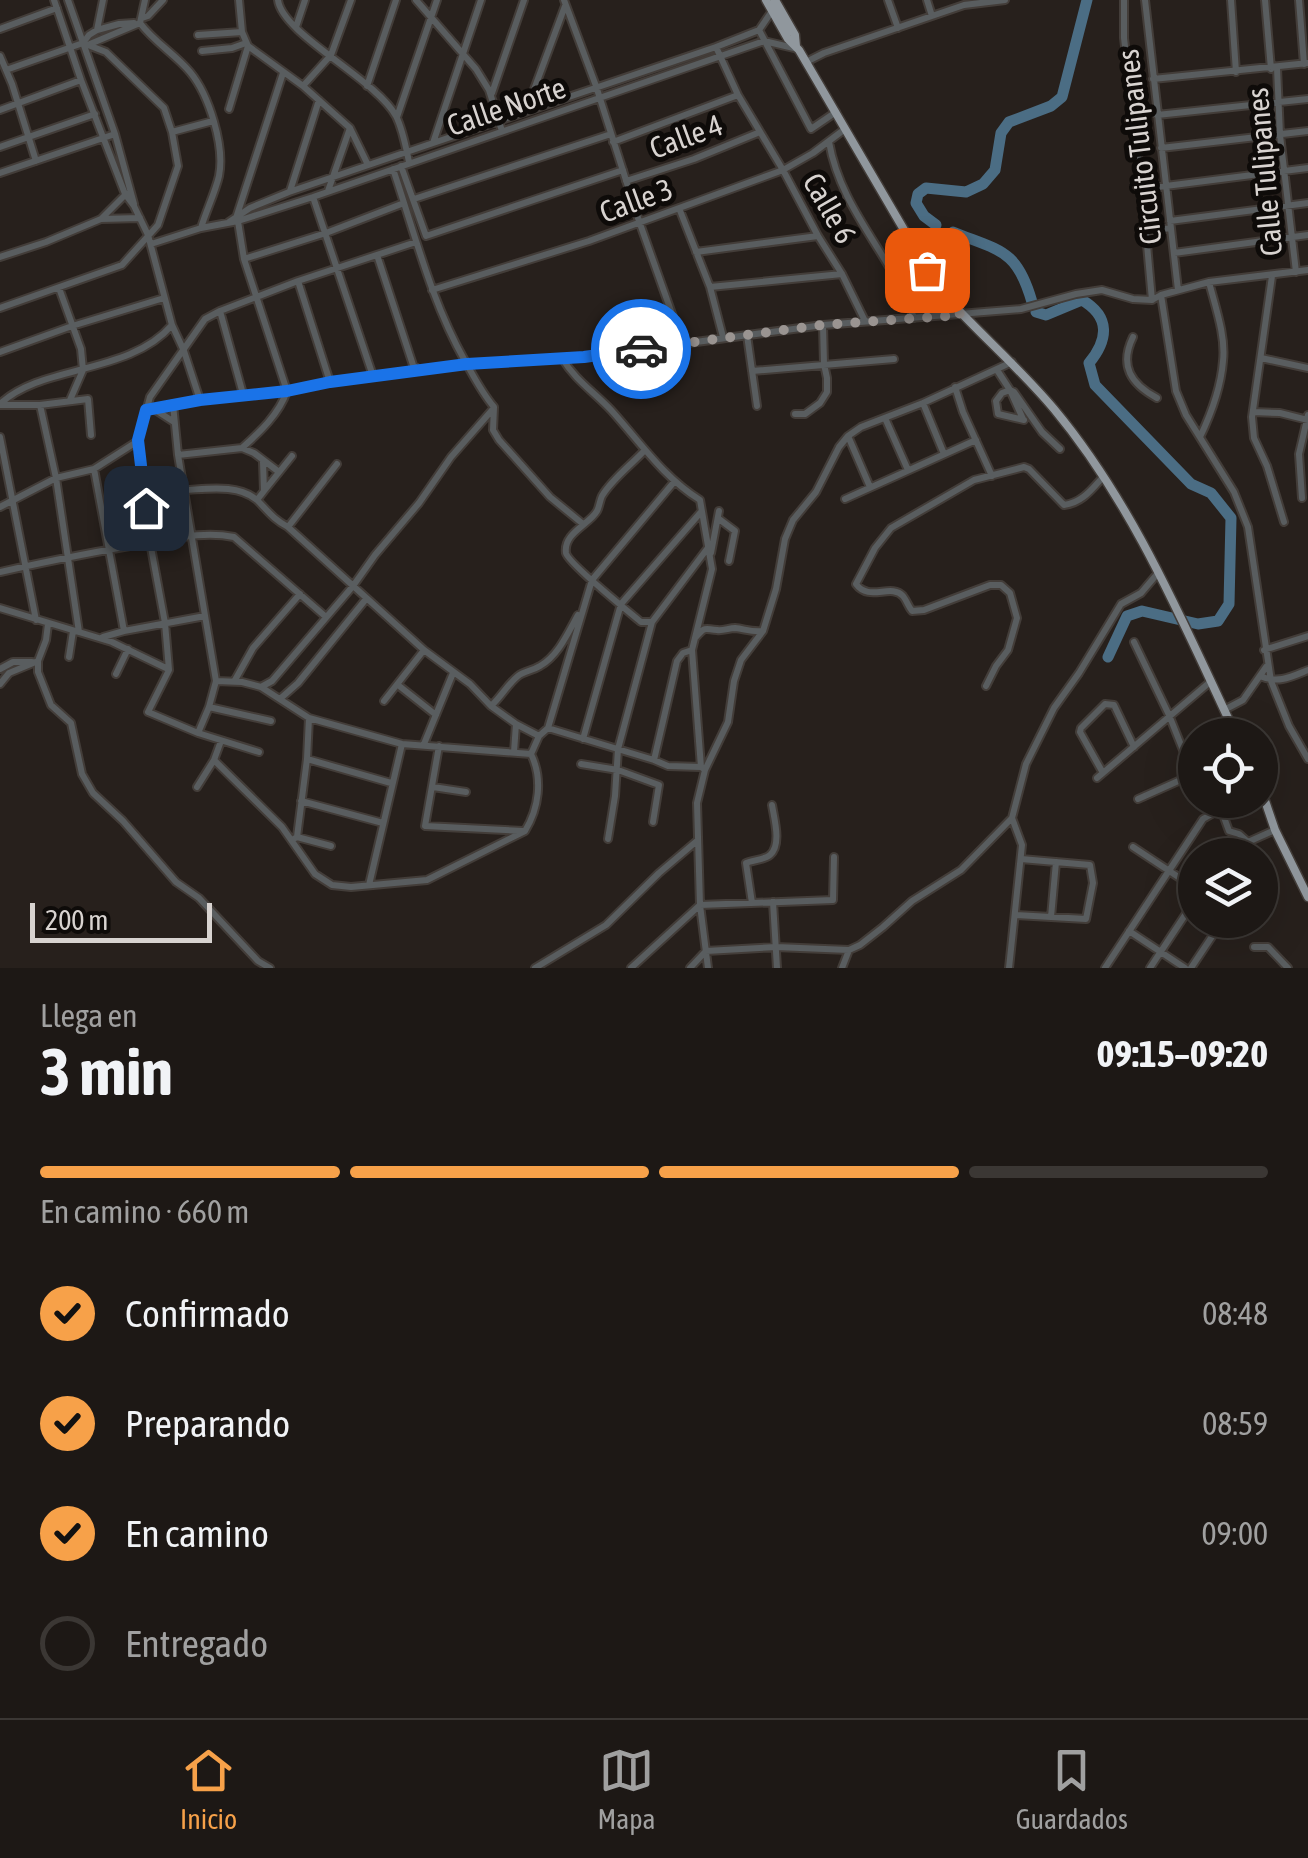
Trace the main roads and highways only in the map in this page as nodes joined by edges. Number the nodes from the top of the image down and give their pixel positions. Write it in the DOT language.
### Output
graph roads {
  1 [pos="766,0"];
  2 [pos="775,0"];
  3 [pos="798,48"];
  4 [pos="1228,718"];
  5 [pos="1271,818"];
  6 [pos="1308,897"];
  1 -- 3 [label="main road"];
  2 -- 3 [label="main road"];
  3 -- 4 [label="main road"];
  5 -- 6 [label="main road"];
}
